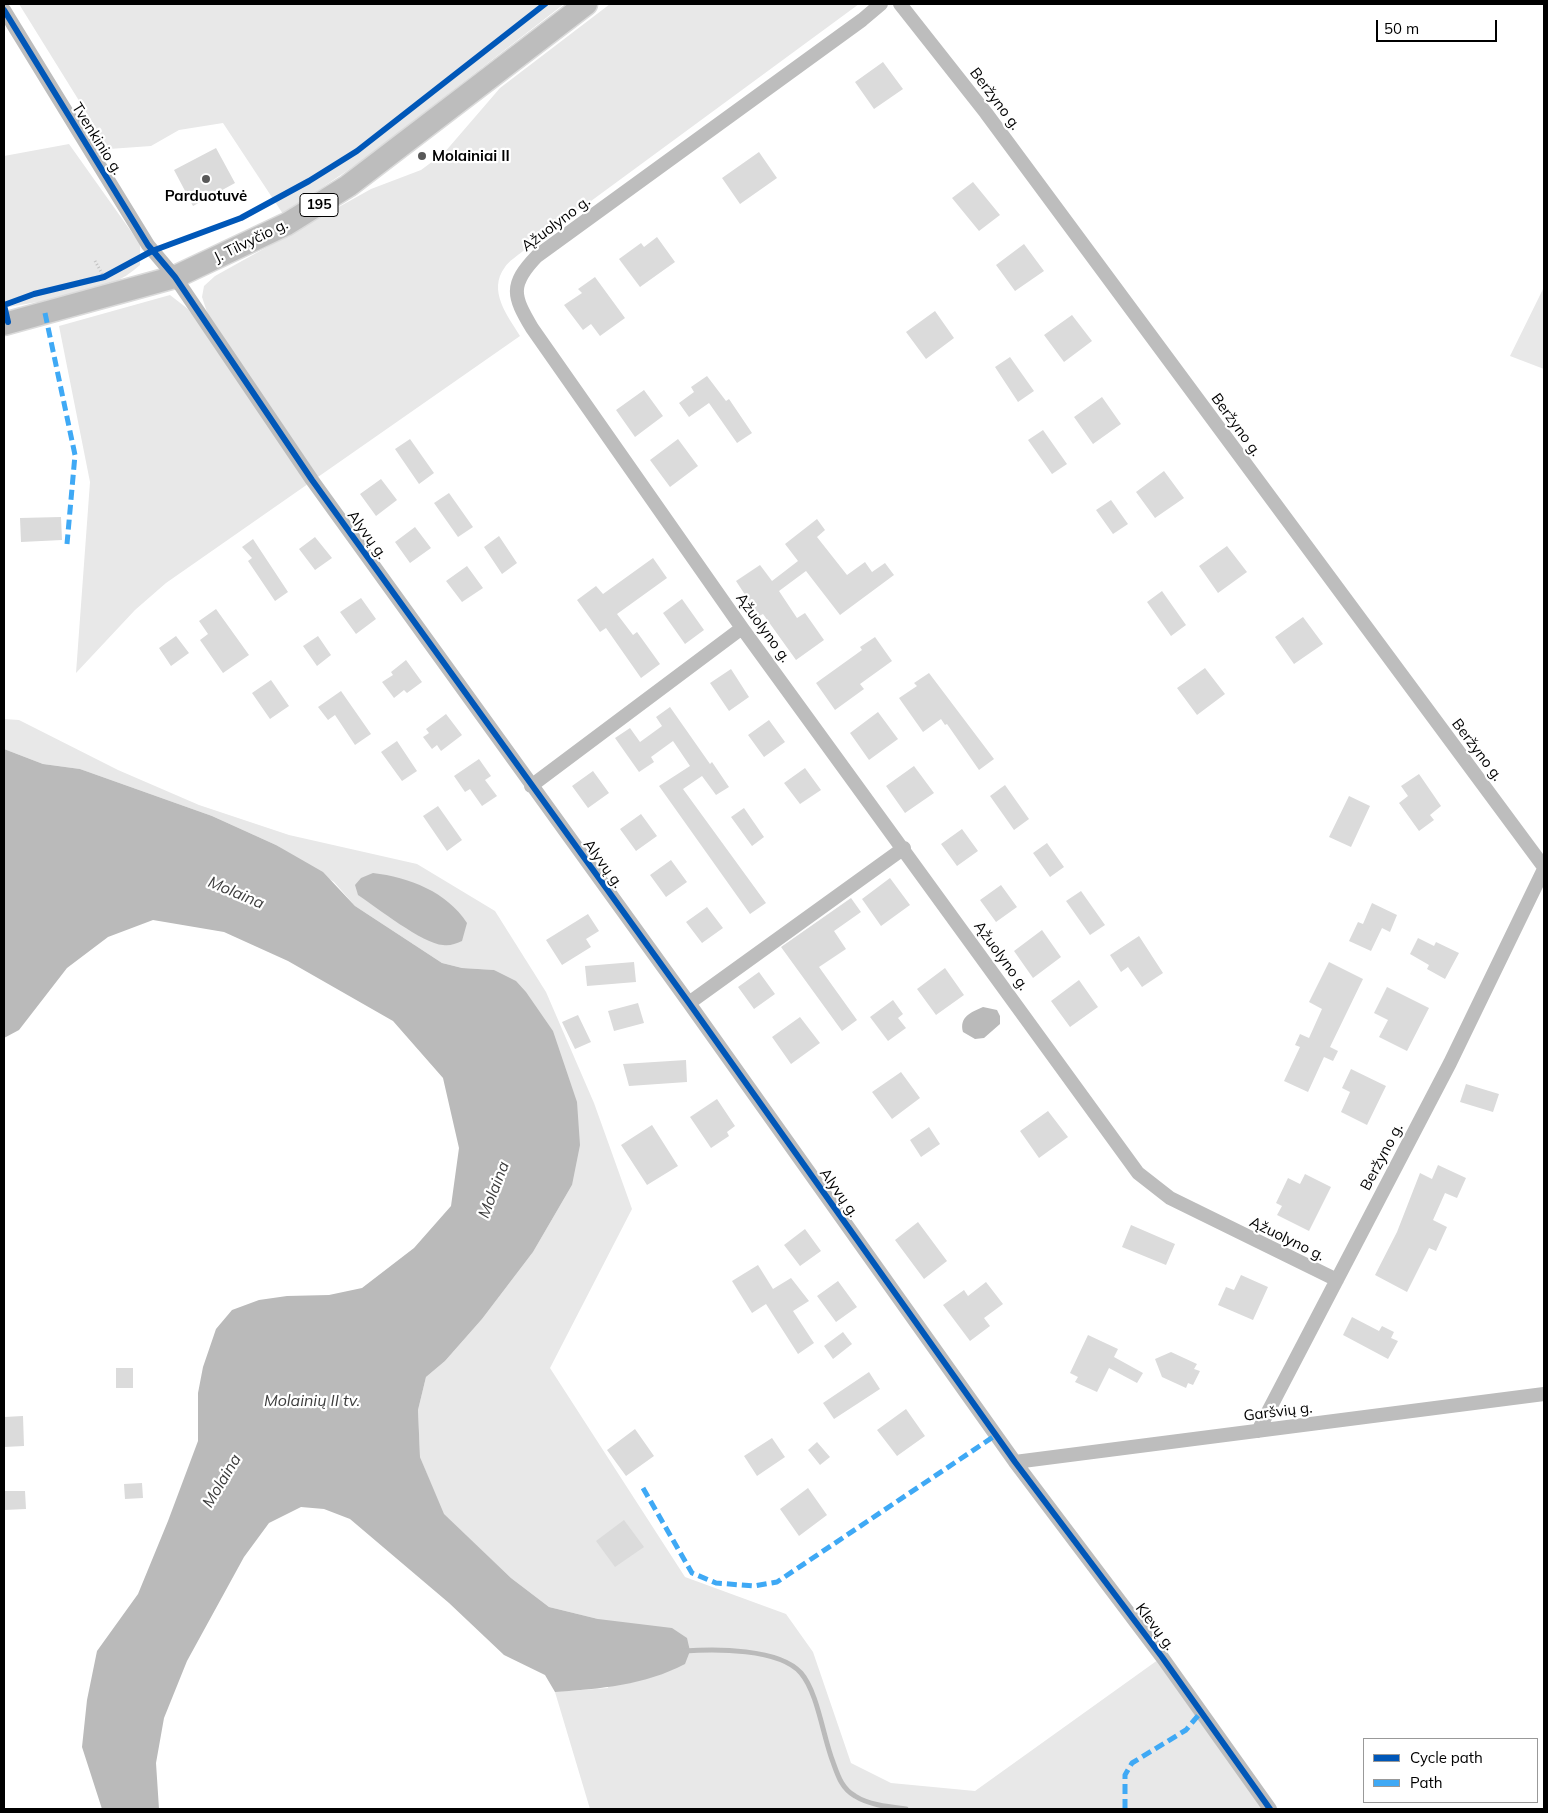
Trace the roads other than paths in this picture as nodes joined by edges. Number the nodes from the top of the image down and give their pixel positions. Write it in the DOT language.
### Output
graph roads {
  1 [pos="586,4"];
  2 [pos="881,4"];
  3 [pos="900,4"];
  4 [pos="4,10"];
  5 [pos="175,277"];
  6 [pos="4,324"];
  7 [pos="742,628"];
  8 [pos="531,786"];
  9 [pos="904,848"];
  10 [pos="1544,868"];
  11 [pos="689,1003"];
  12 [pos="1337,1280"];
  13 [pos="1544,1394"];
  14 [pos="1258,1431"];
  15 [pos="1015,1462"];
  16 [pos="1270,1809"];
  1 -- 5 [label="main road, J. Tilvyčio g. / 195"];
  2 -- 7 [label="street, Ąžuolyno g."];
  3 -- 10 [label="street, Beržyno g."];
  4 -- 5 [label="street, Tvenkinio g."];
  5 -- 6 [label="main road, J. Tilvyčio g. / 195"];
  5 -- 8 [label="street, Alyvų g."];
  7 -- 8 [label="street"];
  7 -- 9 [label="street, Ąžuolyno g."];
  8 -- 11 [label="street, Alyvų g."];
  9 -- 11 [label="street"];
  9 -- 12 [label="street, Ąžuolyno g."];
  10 -- 12 [label="street, Beržyno g."];
  11 -- 15 [label="street, Alyvų g."];
  12 -- 14 [label="street, Beržyno g."];
  13 -- 14 [label="street, Garšvių g."];
  14 -- 15 [label="street, Garšvių g."];
  15 -- 16 [label="street, Klevų g."];
}
